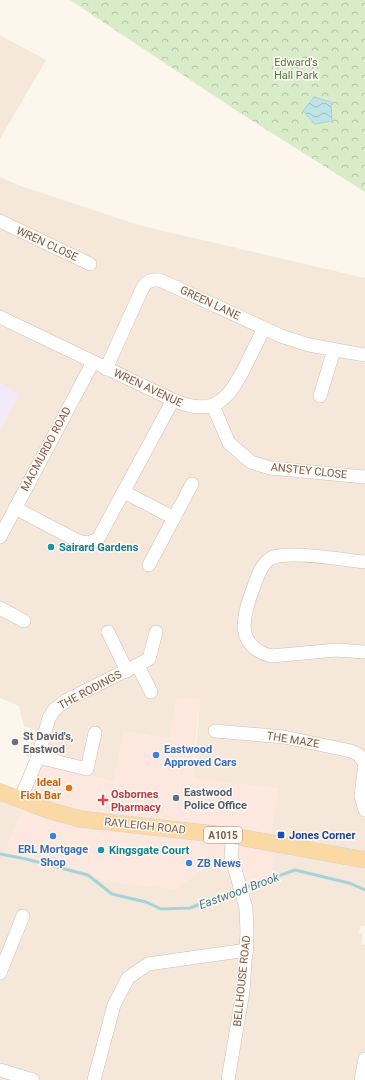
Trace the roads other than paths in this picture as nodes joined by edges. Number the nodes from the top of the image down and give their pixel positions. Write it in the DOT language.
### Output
graph roads {
  1 [pos="2,226"];
  2 [pos="90,264"];
  3 [pos="0,318"];
  4 [pos="264,328"];
  5 [pos="334,350"];
  6 [pos="365,355"];
  7 [pos="93,362"];
  8 [pos="106,369"];
  9 [pos="320,396"];
  10 [pos="173,400"];
  11 [pos="212,406"];
  12 [pos="365,477"];
  13 [pos="192,484"];
  14 [pos="124,492"];
  15 [pos="15,508"];
  16 [pos="174,518"];
  17 [pos="0,537"];
  18 [pos="365,562"];
  19 [pos="149,565"];
  20 [pos="0,608"];
  21 [pos="24,621"];
  22 [pos="108,632"];
  23 [pos="156,632"];
  24 [pos="365,652"];
  25 [pos="133,668"];
  26 [pos="151,692"];
  27 [pos="215,731"];
  28 [pos="95,733"];
  29 [pos="38,757"];
  30 [pos="365,764"];
  31 [pos="0,792"];
  32 [pos="20,800"];
  33 [pos="365,810"];
  34 [pos="233,836"];
  35 [pos="365,860"];
  36 [pos="23,916"];
  37 [pos="247,950"];
  38 [pos="0,972"];
  39 [pos="365,1059"];
  40 [pos="0,1070"];
  41 [pos="33,1080"];
  42 [pos="94,1080"];
  43 [pos="228,1080"];
  44 [pos="361,1080"];
  1 -- 2 [label="street, WREN CLOSE"];
  3 -- 7 [label="street, WREN AVENUE"];
  4 -- 5 [label="street, GREEN LANE"];
  4 -- 8 [label="street, GREEN LANE"];
  4 -- 11 [label="street"];
  5 -- 6 [label="street, GREEN LANE"];
  5 -- 9 [label="street"];
  7 -- 8 [label="street, WREN AVENUE"];
  7 -- 15 [label="street, MACMURDO ROAD"];
  8 -- 10 [label="street, WREN AVENUE"];
  10 -- 11 [label="street, WREN AVENUE"];
  10 -- 14 [label="street"];
  11 -- 12 [label="street, ANSTEY CLOSE"];
  13 -- 16 [label="street"];
  14 -- 15 [label="street"];
  14 -- 16 [label="street"];
  15 -- 17 [label="street, MACMURDO ROAD"];
  16 -- 19 [label="street"];
  18 -- 24 [label="street"];
  20 -- 21 [label="street"];
  22 -- 25 [label="street, THE RODINGS"];
  23 -- 25 [label="street, THE RODINGS"];
  25 -- 26 [label="street, THE RODINGS"];
  25 -- 29 [label="street, THE RODINGS"];
  27 -- 30 [label="street, THE MAZE"];
  28 -- 29 [label="street"];
  29 -- 32 [label="street, THE RODINGS"];
  30 -- 33 [label="street, THE MAZE"];
  31 -- 32 [label="main road, RAYLEIGH ROAD / A1015"];
  32 -- 34 [label="main road, RAYLEIGH ROAD / A1015"];
  34 -- 35 [label="main road, RAYLEIGH ROAD / A1015"];
  34 -- 37 [label="street, BELLHOUSE ROAD"];
  36 -- 38 [label="street"];
  37 -- 42 [label="street"];
  37 -- 43 [label="street, BELLHOUSE ROAD"];
  39 -- 44 [label="street"];
  40 -- 41 [label="street"];
}
